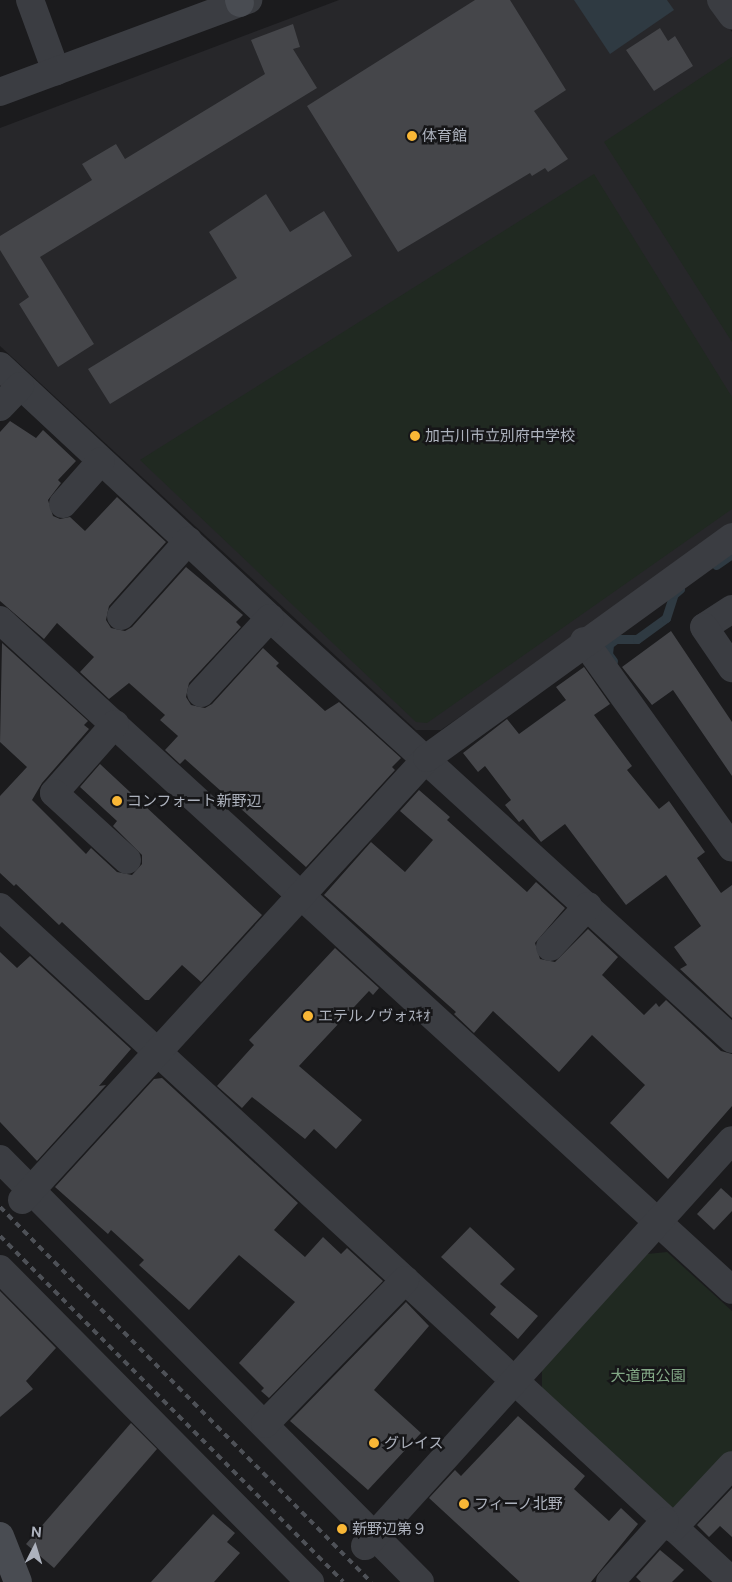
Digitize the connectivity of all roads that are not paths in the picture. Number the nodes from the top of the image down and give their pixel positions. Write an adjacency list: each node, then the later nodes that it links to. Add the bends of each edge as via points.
1 (30, 0): 5 (street)
2 (721, 0): 4 (street)
3 (242, 1): 5 (street)
4 (732, 15)
5 (56, 71): 6 (street)
6 (0, 92)
7 (0, 366): 8 (street)
8 (20, 386): 9 (street); 10 (street)
9 (0, 408)
10 (101, 461): 11 (street); 13 (street)
11 (63, 504)
12 (732, 537): 18 (street)
13 (188, 541): 15 (street); 16 (street)
14 (732, 608): 19 (street, via 704,627)
15 (121, 616)
16 (270, 618): 20 (street); 22 (street)
17 (0, 620): 21 (street)
18 (584, 641): 22 (street); 23 (street)
19 (732, 668)
20 (201, 693)
21 (115, 724): 24 (street, via 54,793); 25 (street)
22 (427, 758): 25 (street); 26 (street)
23 (732, 848)
24 (128, 860)
25 (300, 895): 30 (street); 34 (street)
26 (588, 906): 28 (street); 29 (street)
27 (0, 907): 30 (street)
28 (550, 947)
29 (732, 1039)
30 (157, 1051): 33 (street); 36 (street)
31 (732, 1140): 34 (street)
32 (0, 1158): 33 (street)
33 (27, 1195): 39 (street)
34 (658, 1221): 37 (street); 38 (street)
35 (0, 1269): 46 (street)
36 (405, 1280): 38 (street); 39 (street)
37 (732, 1290)
38 (514, 1379): 41 (street); 43 (street)
39 (264, 1424): 43 (street)
40 (732, 1465): 41 (street)
41 (669, 1524): 44 (street); 48 (street)
42 (0, 1536): 45 (main road)
43 (370, 1541): 47 (street)
44 (732, 1580)
45 (18, 1582)
46 (310, 1582)
47 (420, 1582)
48 (610, 1582)

